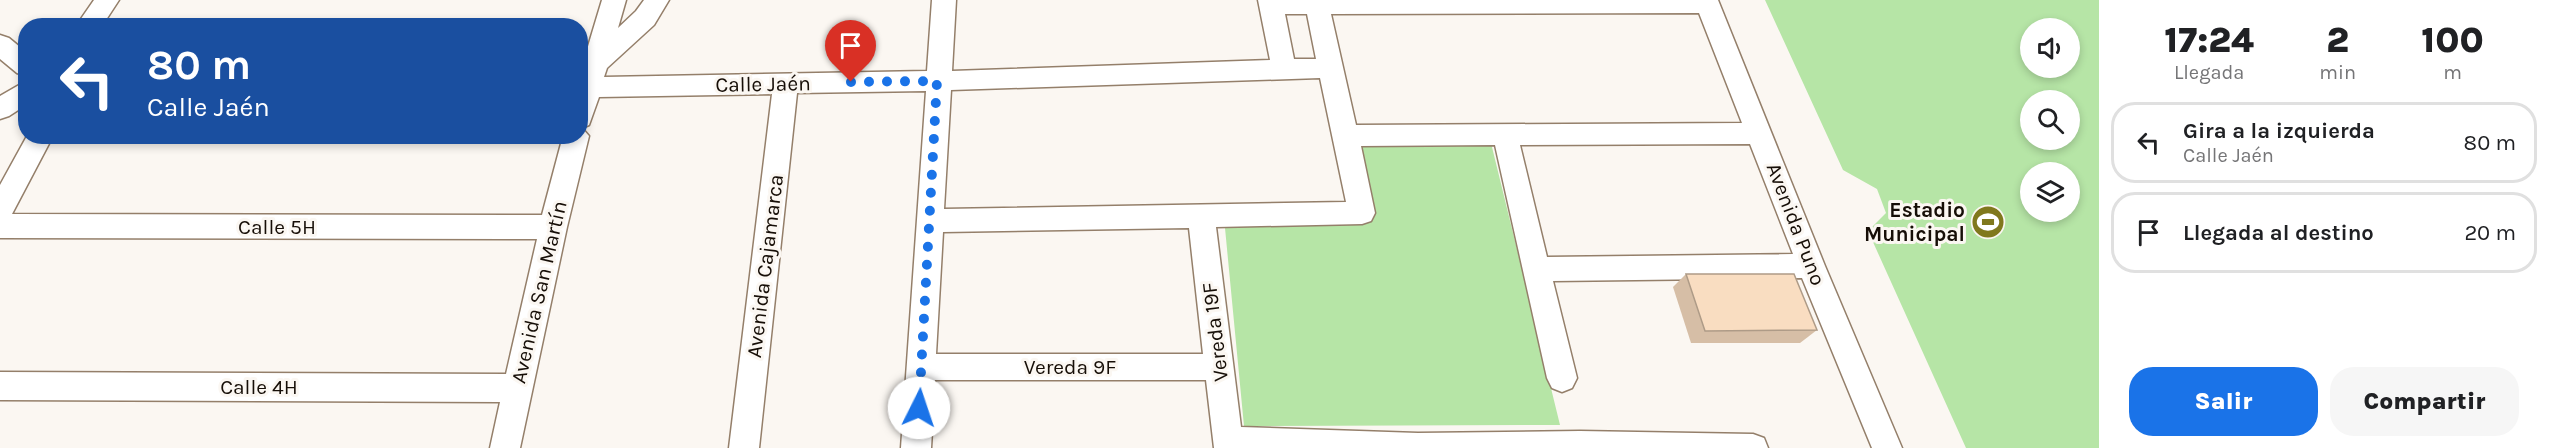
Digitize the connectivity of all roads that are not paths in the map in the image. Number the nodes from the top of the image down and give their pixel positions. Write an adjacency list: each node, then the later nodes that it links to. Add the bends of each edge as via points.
1 (107, 0): 8 (street)
2 (614, 0): 13 (street)
3 (657, 0): 14 (street)
4 (944, 0): 16 (street)
5 (1270, 2): 7 (street); 12 (street)
6 (1706, 2): 7 (street); 20 (street, Avenida Puno)
7 (1317, 5): 11 (street)
8 (94, 18)
9 (0, 45): 10 (street)
10 (18, 60)
11 (1332, 68): 12 (street, Calle Jaén); 22 (street)
12 (1284, 70): 16 (street, Calle Jaén)
13 (588, 77)
14 (588, 79)
15 (588, 80): 17 (street, Calle Jaén)
16 (937, 81): 17 (street, Calle Jaén); 27 (street)
17 (786, 83): 39 (street, Avenida Cajamarca)
18 (18, 97): 19 (street)
19 (0, 109)
20 (1760, 133): 21 (street); 30 (street, Avenida Puno)
21 (1505, 135): 22 (street); 31 (street)
22 (1347, 136): 26 (street, via 1362,213)
23 (36, 144): 25 (street)
24 (574, 144): 29 (street, Avenida San Martín)
25 (0, 211)
26 (1201, 216): 27 (street); 33 (street, Vereda 19F)
27 (931, 221): 32 (street)
28 (0, 226): 29 (street, Calle 5H)
29 (553, 227): 36 (street, Avenida San Martín)
30 (1811, 266): 31 (street); 42 (street, Avenida Puno)
31 (1538, 268): 34 (street)
32 (922, 367): 33 (street, Vereda 9F); 40 (street)
33 (1219, 367): 37 (street, Vereda 19F)
34 (1562, 378)
35 (0, 386): 36 (street, Calle 4H)
36 (517, 388): 38 (street, Avenida San Martín)
37 (1228, 445): 41 (street)
38 (505, 448)
39 (744, 448)
40 (916, 448)
41 (1753, 448)
42 (1887, 448)

